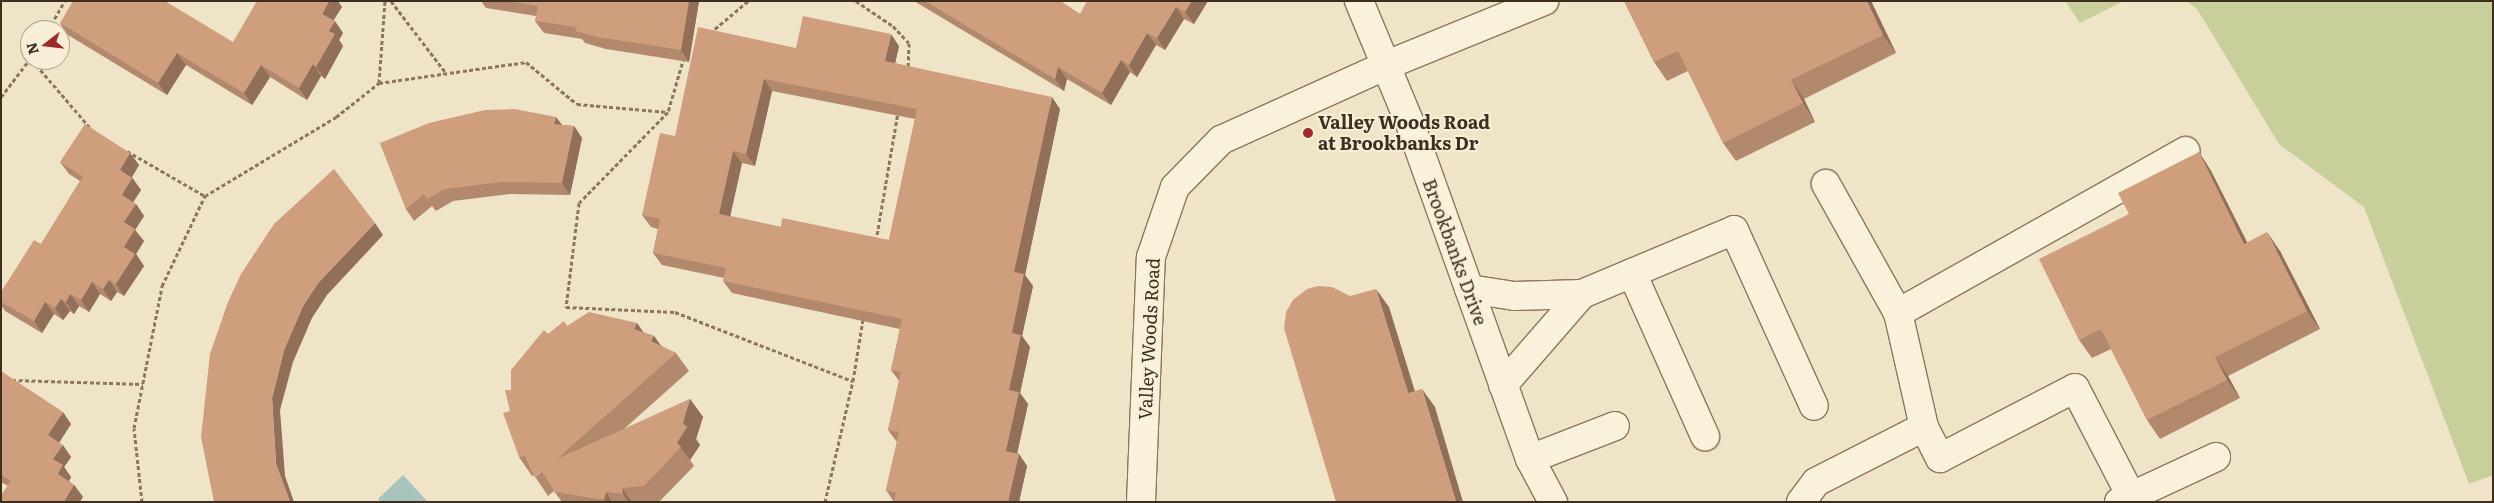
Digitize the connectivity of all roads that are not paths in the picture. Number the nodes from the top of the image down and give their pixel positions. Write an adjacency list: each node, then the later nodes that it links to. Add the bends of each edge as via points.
1 (1359, 1): 3 (street, Brookbanks Drive)
2 (1544, 1): 3 (street, Valley Woods Road)
3 (1387, 65): 7 (street, Brookbanks Drive); 18 (street, Valley Woods Road, via 1221,140 1175,187 1152,256)
4 (2185, 150): 9 (street)
5 (1826, 184): 9 (street)
6 (1632, 273): 8 (street); 11 (street, via 1734,230); 14 (street)
7 (1469, 289): 8 (street, via 1514,296); 10 (street, Brookbanks Drive)
8 (1582, 294): 10 (street)
9 (1898, 313): 13 (street)
10 (1503, 384): 16 (street, Brookbanks Drive)
11 (1814, 406)
12 (1615, 426): 16 (street)
13 (1924, 427): 17 (street, via 1940,458 2076,388); 20 (street, via 1816,482)
14 (1705, 436)
15 (2216, 457): 17 (street)
16 (1530, 459): 19 (street, Brookbanks Drive)
17 (2125, 499)
18 (1141, 502)
19 (1553, 502)
20 (1801, 502)

